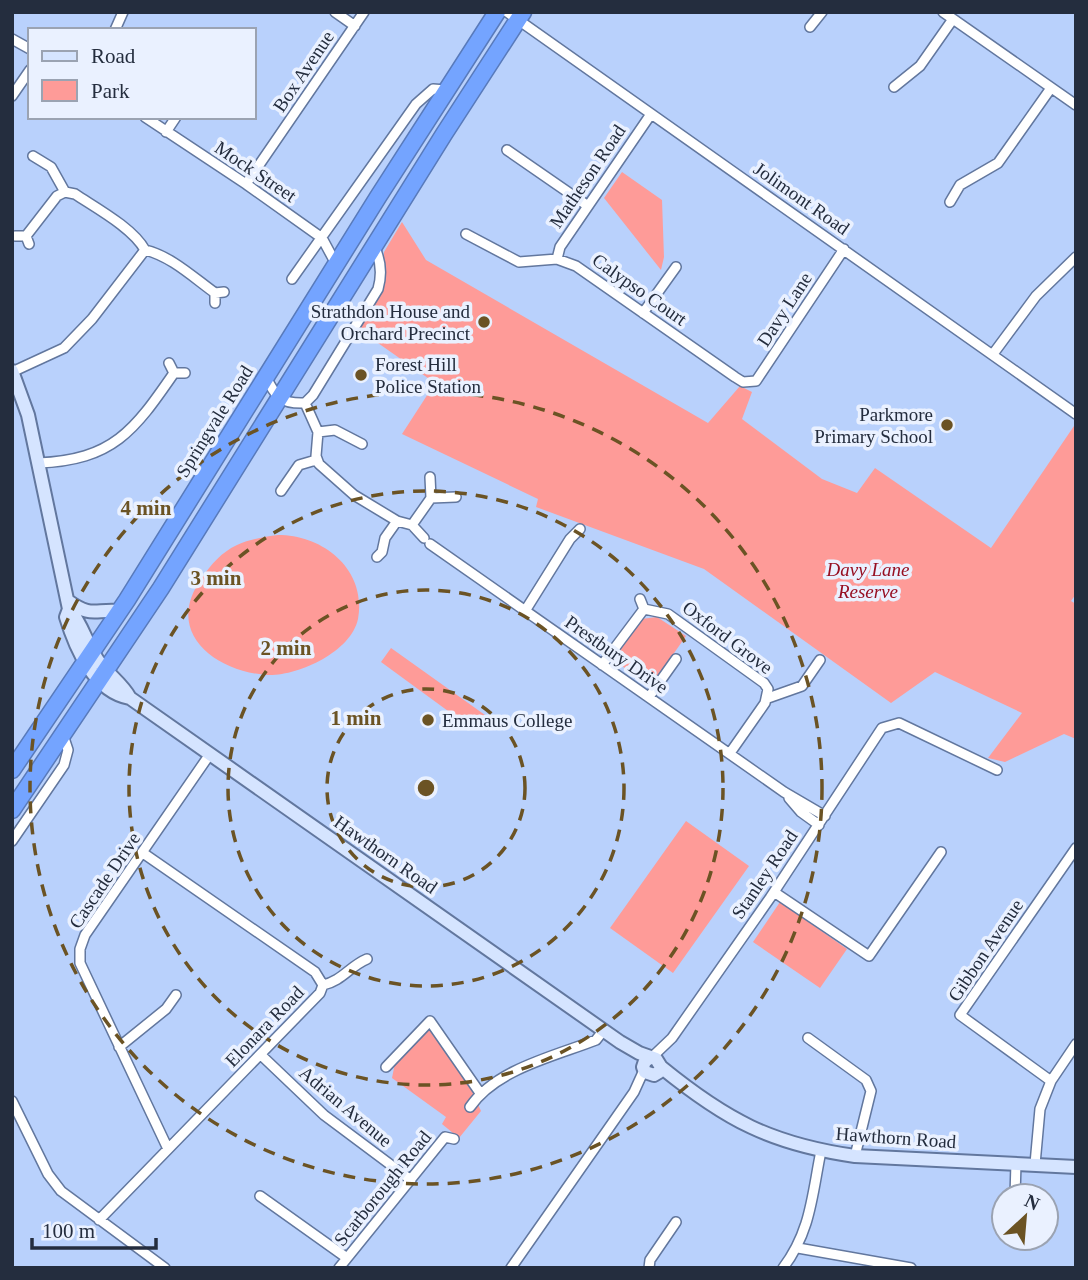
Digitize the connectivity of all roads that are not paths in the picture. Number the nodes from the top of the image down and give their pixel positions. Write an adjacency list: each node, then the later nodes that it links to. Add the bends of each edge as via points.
1 (123, 12): 11 (street)
2 (335, 12): 9 (street)
3 (364, 12): 9 (street, Box Avenue)
4 (497, 12): 17 (highway, Springvale Road)
5 (822, 12): 10 (street)
6 (943, 12): 8 (street)
7 (516, 15): 20 (street, Jolimont Road); 33 (highway)
8 (953, 19): 15 (street, via 920,66); 16 (street)
9 (355, 26): 26 (street, Box Avenue)
10 (810, 27)
11 (116, 28)
12 (12, 39): 13 (street)
13 (28, 48)
14 (28, 73): 18 (street)
15 (894, 87)
16 (1051, 88): 19 (street); 28 (street, via 998,163 960,185)
17 (446, 90): 31 (street, via 433,89 418,102); 38 (highway, Springvale Road)
18 (12, 96)
19 (1076, 105)
20 (651, 114): 29 (street, Matheson Road); 34 (street, Jolimont Road)
21 (148, 119): 23 (street, Mock Street)
22 (175, 119): 23 (street)
23 (166, 132): 26 (street, Mock Street)
24 (508, 150): 29 (street)
25 (33, 156): 27 (street, via 51,167)
26 (247, 184): 31 (street, Mock Street)
27 (65, 192): 32 (street); 35 (street, via 126,229)
28 (950, 202)
29 (588, 206): 37 (street, Matheson Road)
30 (466, 234): 37 (street, via 519,262)
31 (322, 238): 38 (street, Mock Street); 40 (street)
32 (24, 239)
33 (374, 246): 50 (highway); 51 (street, via 381,274 377,289)
34 (844, 249): 43 (street, Jolimont Road); 49 (street, Davy Lane, via 756,381)
35 (145, 250): 41 (street, via 167,258); 45 (street, via 64,348)
36 (1076, 257): 43 (street, via 1036,296)
37 (557, 259): 42 (street, Calypso Court, via 576,266)
38 (336, 264): 48 (highway, Springvale Road)
39 (676, 267): 42 (street)
40 (292, 279)
41 (218, 296)
42 (643, 313): 49 (street, Calypso Court)
43 (993, 354): 52 (street, Jolimont Road)
44 (169, 363): 46 (street)
45 (12, 372): 56 (main road, Hawthorn Road, via 26,406)
46 (174, 373): 47 (street); 56 (street, via 138,424 116,442 89,457)
47 (184, 373)
48 (266, 377): 50 (street); 66 (highway, Springvale Road)
49 (749, 382)
50 (279, 398): 51 (street); 72 (highway)
51 (305, 403): 53 (street)
52 (1076, 414)
53 (318, 432): 54 (street, via 335,430); 55 (street)
54 (362, 444)
55 (316, 460): 58 (street, via 299,466); 61 (street, via 346,489)
56 (38, 464): 65 (main road, Hawthorn Road)
57 (430, 477): 60 (street)
58 (281, 491)
59 (456, 497): 60 (street)
60 (431, 498): 62 (street)
61 (397, 521): 62 (street); 64 (street)
62 (412, 525): 67 (street, Prestbury Drive, via 427,541)
63 (580, 529): 67 (street)
64 (377, 557)
65 (68, 605): 66 (main road, via 89,613); 68 (main road, Hawthorn Road, via 66,617 77,648)
66 (119, 611): 68 (highway, Springvale Road)
67 (525, 611): 71 (street, Prestbury Drive)
68 (89, 657): 72 (main road, Hawthorn Road); 78 (highway, Springvale Road)
69 (676, 659): 73 (street)
70 (820, 660): 74 (street, via 802,686)
71 (602, 665): 73 (street, Prestbury Drive); 74 (street, Oxford Grove, via 642,604 668,614 764,682)
72 (103, 676): 75 (highway); 77 (main road, Hawthorn Road)
73 (649, 697): 76 (street, Prestbury Drive)
74 (768, 698): 76 (street, Oxford Grove)
75 (63, 735): 81 (highway); 84 (street, via 68,750 64,765)
76 (730, 753): 80 (street, Prestbury Drive)
77 (210, 754): 87 (street, Cascade Drive); 92 (main road, Hawthorn Road)
78 (12, 770)
79 (997, 770): 82 (street, Stanley Road, via 899,723 882,728)
80 (784, 792): 82 (street, Prestbury Drive); 83 (street, Prestbury Drive)
81 (12, 810)
82 (825, 816): 83 (street, Stanley Road)
83 (819, 825): 88 (street, Stanley Road)
84 (12, 841)
85 (1076, 848): 99 (street, Gibbon Avenue, via 960,1015)
86 (941, 852): 88 (street, via 869,956)
87 (143, 853): 90 (street, Elonara Road, via 315,972); 95 (street, Cascade Drive, via 80,948 80,963)
88 (774, 892): 98 (street, Stanley Road)
89 (366, 959): 90 (street, via 336,982)
90 (323, 985): 96 (street, Elonara Road)
91 (176, 995): 95 (street, via 166,1009)
92 (603, 1031): 98 (main road, Hawthorn Road); 100 (street, via 596,1040 502,1077)
93 (808, 1038): 106 (street, via 866,1080 871,1091)
94 (1076, 1044): 99 (street)
95 (119, 1047): 104 (street, Cascade Drive)
96 (261, 1055): 104 (street, Elonara Road); 110 (street, Adrian Avenue, via 324,1115)
97 (386, 1067): 100 (street, via 433,1017)
98 (652, 1067): 105 (main road, Hawthorn Road, via 759,1132); 119 (street, Stanley Road)
99 (1051, 1081): 108 (street, via 1040,1109)
100 (480, 1093): 102 (street)
101 (12, 1101): 113 (street, via 51,1180)
102 (470, 1107)
103 (454, 1139): 110 (street, Scarborough Road, via 445,1137)
104 (168, 1149): 113 (street, Elonara Road)
105 (821, 1151): 106 (main road, Hawthorn Road); 115 (street, via 807,1223)
106 (855, 1156): 107 (main road, Hawthorn Road)
107 (1016, 1163): 108 (main road, Hawthorn Road); 111 (street)
108 (1035, 1164): 109 (main road, Hawthorn Road)
109 (1076, 1167)
110 (411, 1180): 116 (street, Scarborough Road)
111 (1016, 1182)
112 (260, 1196): 116 (street)
113 (99, 1220): 117 (street)
114 (676, 1223): 120 (street)
115 (797, 1248): 121 (street); 122 (street)
116 (347, 1258): 118 (street, Scarborough Road)
117 (165, 1268)
118 (339, 1268)
119 (511, 1268)
120 (649, 1268)
121 (783, 1268)
122 (911, 1268)

